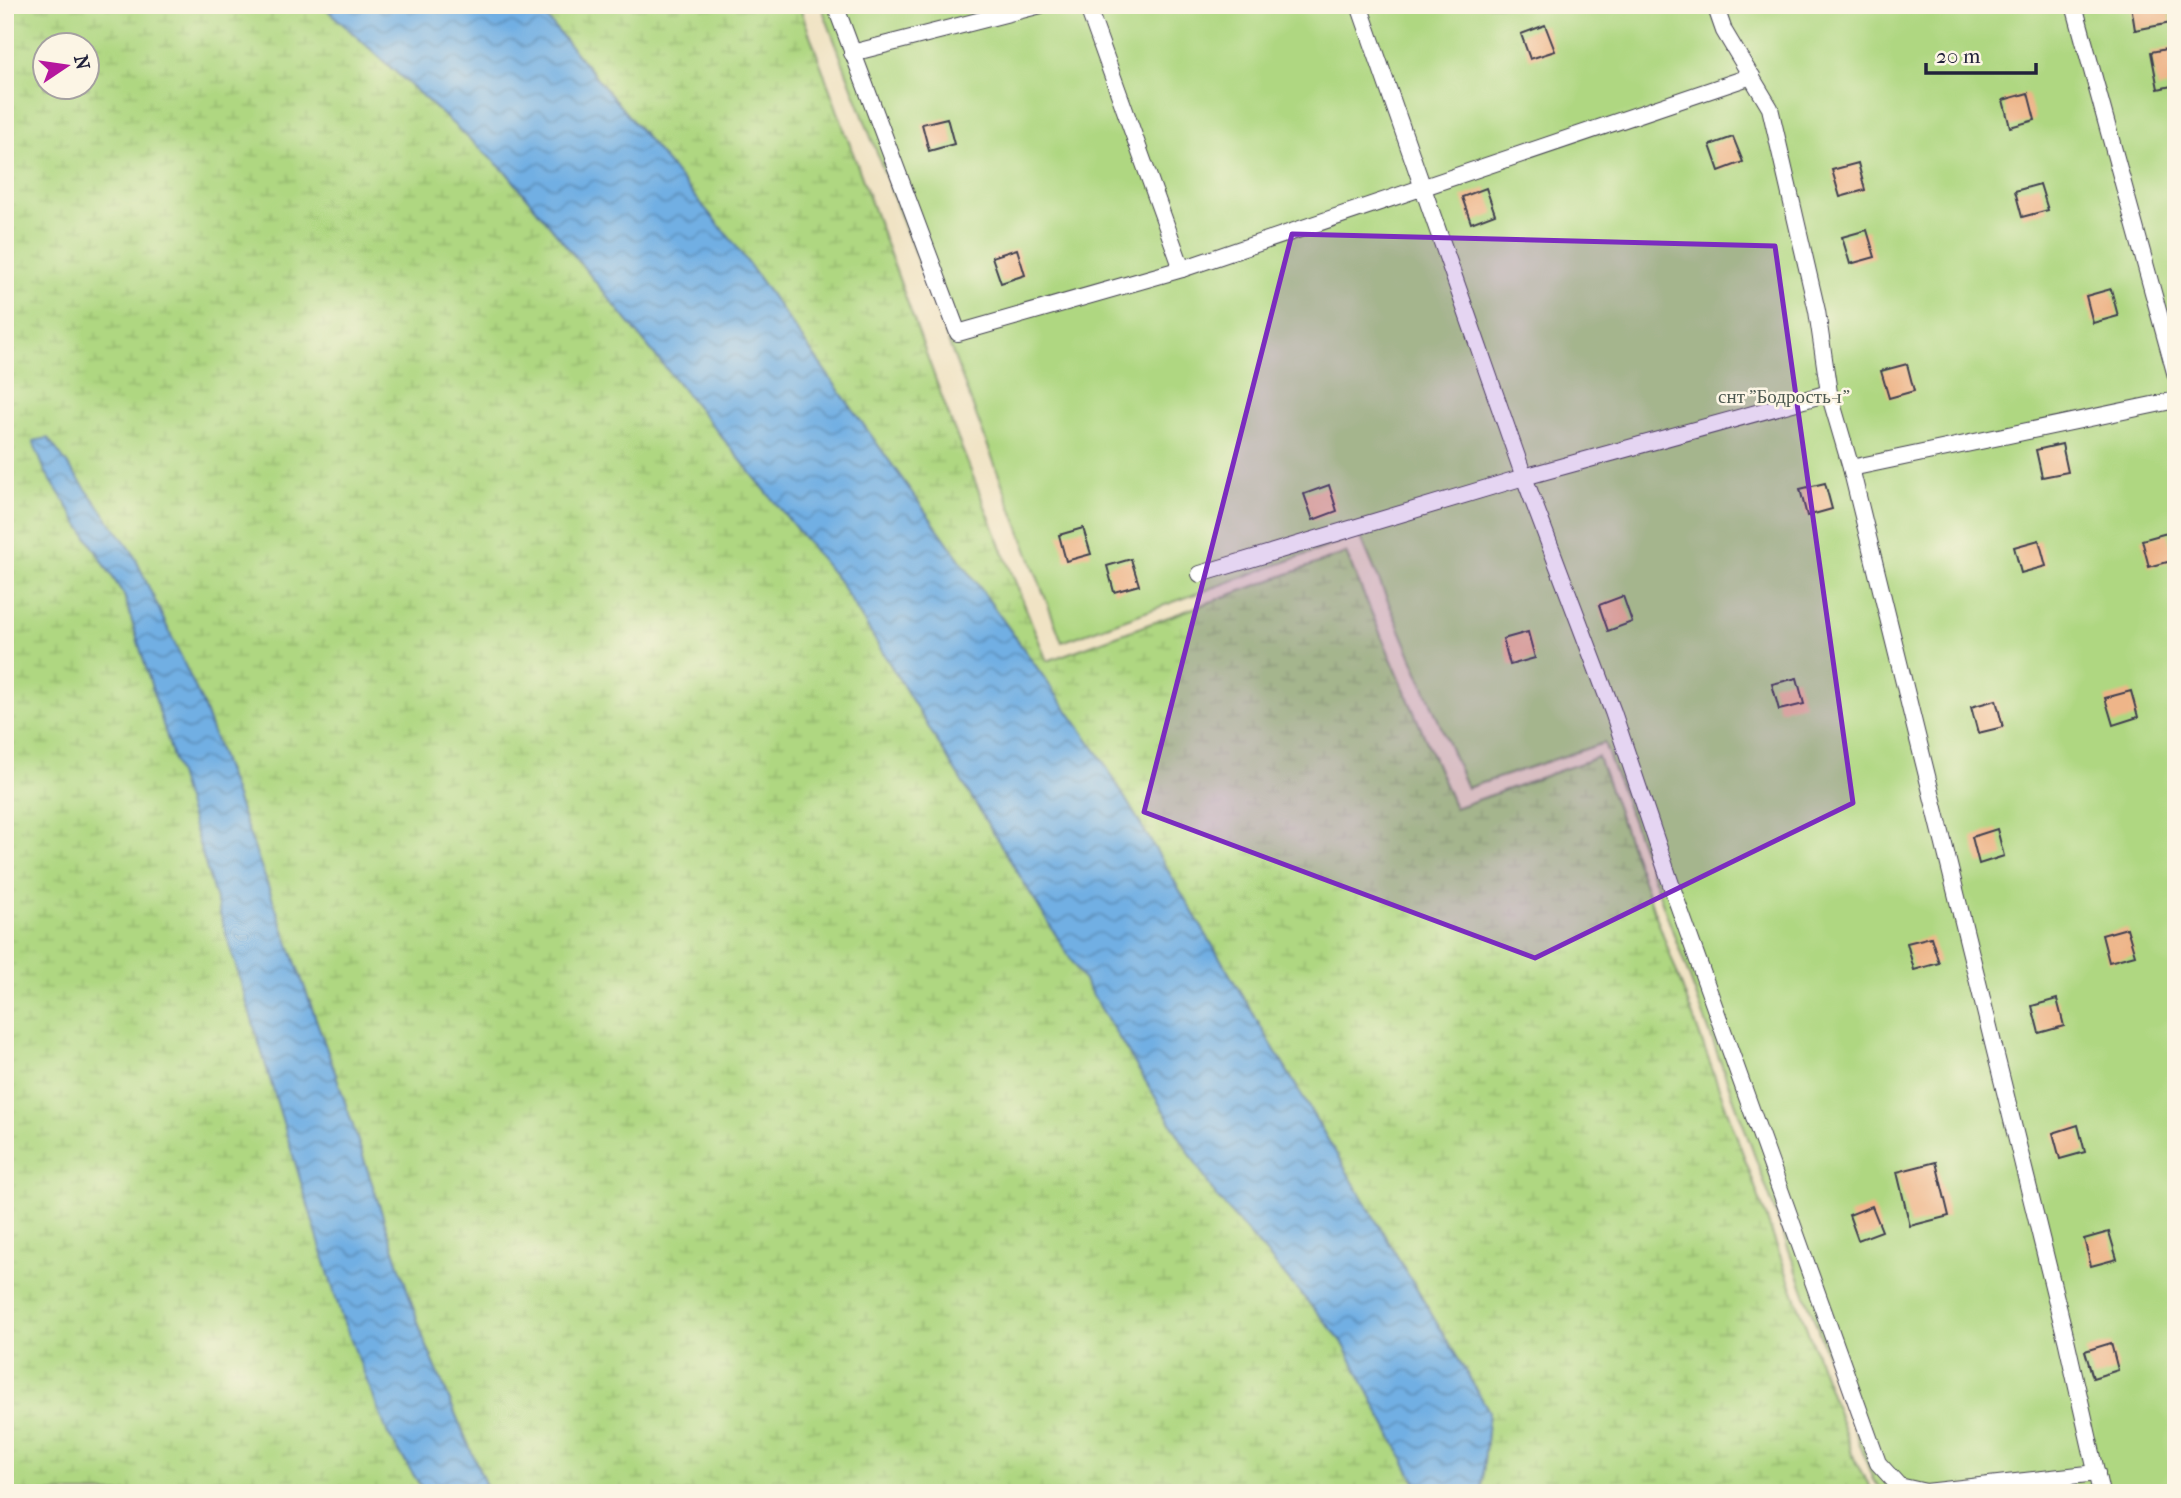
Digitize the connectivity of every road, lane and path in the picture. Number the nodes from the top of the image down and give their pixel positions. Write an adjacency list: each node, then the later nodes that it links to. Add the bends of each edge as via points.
1 (835, 5): 7 (lane)
2 (1041, 5): 7 (lane)
3 (1087, 5): 10 (lane)
4 (1359, 5): 9 (lane)
5 (1715, 5): 8 (lane, via 1724,31)
6 (2074, 5): 11 (lane)
7 (852, 53): 10 (lane, via 958,333)
8 (1752, 76): 9 (lane); 12 (lane, via 1770,108 1817,311)
9 (1422, 188): 10 (lane); 15 (lane)
10 (1182, 269)
11 (2176, 376)
12 (1829, 393): 14 (lane); 15 (lane)
13 (2176, 400): 14 (lane)
14 (1851, 468): 17 (lane)
15 (1524, 477): 16 (lane); 17 (lane, via 1613,712 1878,1462 1899,1486 1926,1492)
16 (1199, 574)
17 (2096, 1473): 18 (lane)
18 (2101, 1493)

